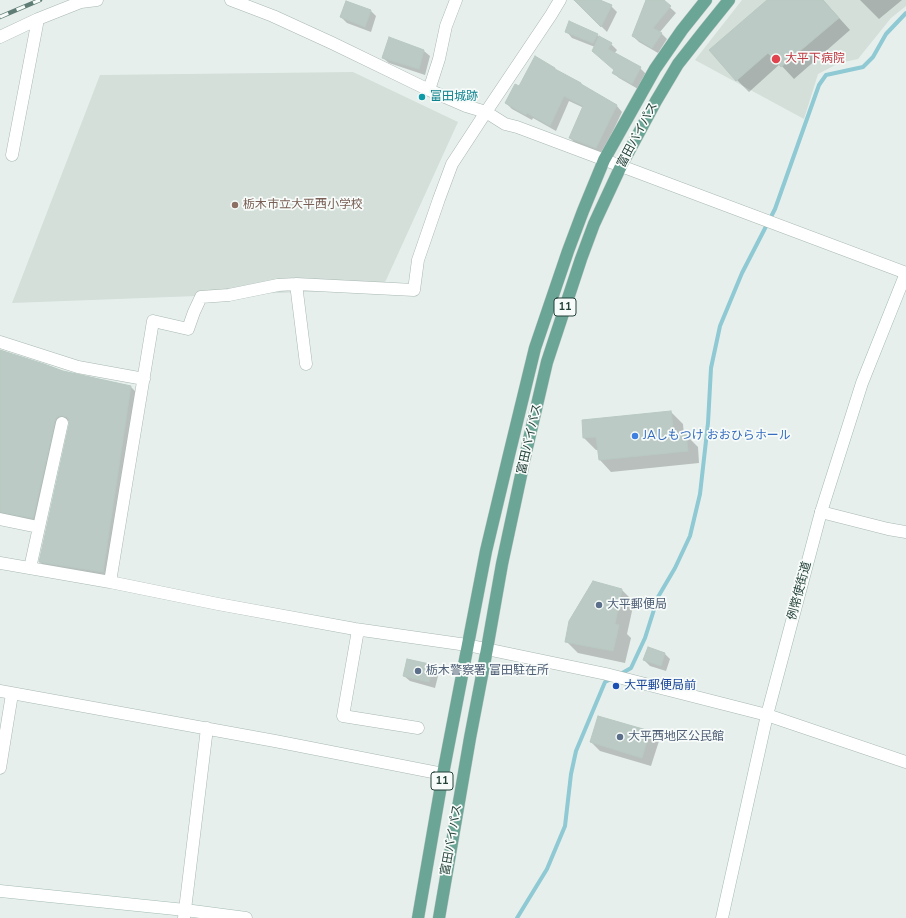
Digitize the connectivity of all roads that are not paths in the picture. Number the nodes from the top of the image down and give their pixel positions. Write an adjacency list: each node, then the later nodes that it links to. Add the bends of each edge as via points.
1 (96, 0): 7 (street, via 81,2)
2 (231, 0): 9 (street, via 273,16)
3 (456, 0): 9 (street, via 446,26)
4 (560, 0): 10 (street)
5 (706, 0): 12 (main road, 富田バイパス / 11, via 655,69)
6 (729, 0): 13 (main road, 富田バイパス / 11, via 678,64)
7 (38, 19): 8 (street); 11 (street)
8 (0, 37)
9 (429, 90): 10 (street)
10 (486, 112): 12 (street, via 504,124); 15 (street, via 452,164 418,260 414,290)
11 (12, 155)
12 (604, 160): 13 (street); 28 (main road, 富田バイパス / 11, via 568,251 535,348 486,551)
13 (622, 166): 14 (street); 29 (main road, 富田バイパス / 11, via 594,224 548,362 524,460)
14 (906, 273): 20 (street, 例幣使街道, via 862,383)
15 (296, 284): 17 (street); 18 (street, via 201,297 188,329 153,321)
16 (0, 342): 18 (street, via 78,367)
17 (306, 364)
18 (144, 379): 26 (street)
19 (62, 423): 22 (street)
20 (821, 512): 23 (street); 31 (street, 例幣使街道)
21 (0, 519): 22 (street)
22 (38, 527): 25 (street)
23 (906, 532)
24 (0, 563): 25 (street)
25 (30, 568): 26 (street)
26 (110, 582): 27 (street)
27 (358, 630): 28 (street); 33 (street, via 343,716)
28 (467, 645): 29 (street); 36 (main road, 富田バイパス / 11)
29 (487, 649): 31 (street, via 606,674); 41 (main road, 富田バイパス / 11)
30 (6, 692): 32 (street); 35 (street)
31 (767, 715): 34 (street); 42 (street, 例幣使街道)
32 (207, 728): 36 (street); 38 (street)
33 (418, 728)
34 (906, 762)
35 (0, 768)
36 (443, 774): 40 (main road, 富田バイパス / 11)
37 (0, 891): 38 (street)
38 (185, 914): 39 (street)
39 (246, 918)
40 (418, 918)
41 (438, 918)
42 (722, 918)

